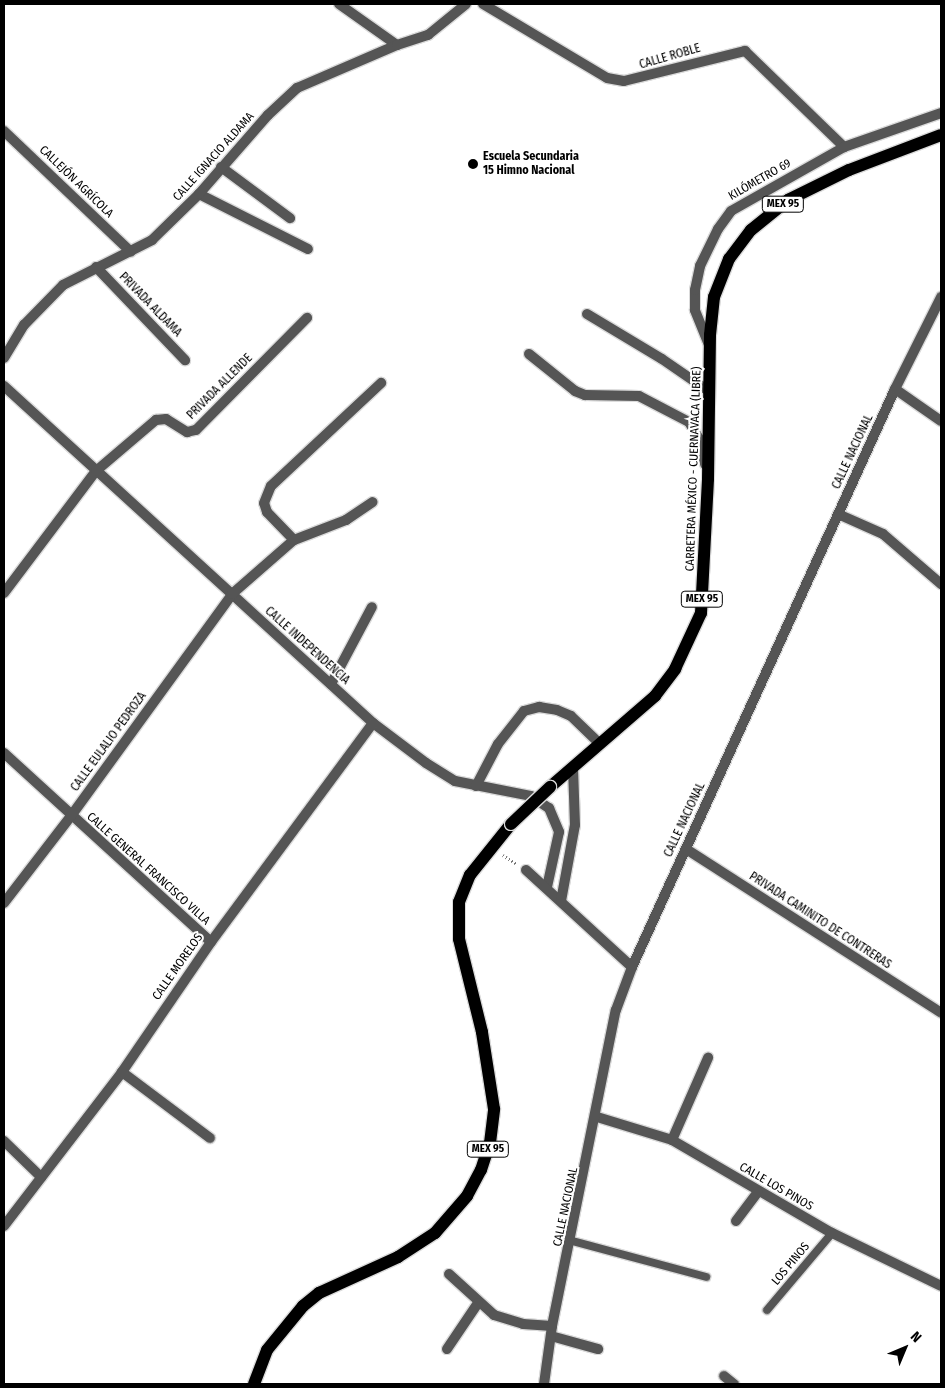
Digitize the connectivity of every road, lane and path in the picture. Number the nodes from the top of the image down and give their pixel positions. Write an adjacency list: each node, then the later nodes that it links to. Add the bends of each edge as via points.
1 (339, 4): 4 (street)
2 (466, 4): 4 (street, CALLE IGNACIO ALDAMA, via 428,35)
3 (484, 4): 8 (street, CALLE ROBLE, via 607,78 624,81 745,51)
4 (397, 45): 9 (street, CALLE IGNACIO ALDAMA, via 297,88)
5 (941, 113): 8 (street, KILÓMETRO 69)
6 (4, 131): 13 (street, CALLEJÓN AGRÍCOLA)
7 (941, 135): 18 (main road, CARRETERA MÉXICO - CUERNAVACA (LIBRE) / MEX 95, via 814,186 788,200 751,230 732,254 718,281)
8 (844, 147): 18 (street, KILÓMETRO 69, via 731,211 718,229 700,266 695,290 695,310)
9 (221, 167): 10 (street, CALLE IGNACIO ALDAMA); 11 (street)
10 (199, 194): 12 (street); 13 (street, CALLE IGNACIO ALDAMA, via 152,240)
11 (290, 218)
12 (308, 249)
13 (131, 252): 14 (street, CALLE IGNACIO ALDAMA)
14 (96, 267): 20 (street, CALLE IGNACIO ALDAMA, via 63,285 46,300 24,325); 21 (street, PRIVADA ALDAMA)
15 (941, 297): 24 (street, CALLE NACIONAL)
16 (587, 314): 25 (street)
17 (307, 318): 27 (street, PRIVADA ALLENDE, via 196,430 187,432 166,419 156,420)
18 (711, 351): 25 (main road, CARRETERA MÉXICO - CUERNAVACA (LIBRE) / MEX 95)
19 (529, 354): 28 (street, via 580,393 639,396 689,422 700,440)
20 (4, 358)
21 (186, 360)
22 (381, 383): 31 (street, via 271,486 264,503 267,512)
23 (4, 386): 27 (street, CALLE INDEPENDENCIA)
24 (896, 389): 26 (street); 30 (street, CALLE NACIONAL)
25 (710, 392): 28 (main road, CARRETERA MÉXICO - CUERNAVACA (LIBRE) / MEX 95)
26 (941, 421)
27 (96, 471): 33 (street, PRIVADA ALLENDE); 34 (street, CALLE INDEPENDENCIA)
28 (708, 479): 38 (main road, CARRETERA MÉXICO - CUERNAVACA (LIBRE) / MEX 95, via 701,613 690,641 655,696)
29 (373, 502): 31 (street, via 346,520)
30 (838, 514): 32 (street, via 883,534); 43 (street, CALLE NACIONAL)
31 (294, 540): 34 (street, CALLE EULALIO PEDROZA)
32 (941, 584)
33 (4, 593)
34 (232, 594): 36 (street, CALLE INDEPENDENCIA); 42 (street, CALLE EULALIO PEDROZA)
35 (372, 607): 36 (street)
36 (330, 684): 37 (street, CALLE INDEPENDENCIA)
37 (373, 723): 41 (street, CALLE INDEPENDENCIA, via 426,764 456,781); 48 (street, CALLE MORELOS)
38 (598, 742): 40 (main road, CARRETERA MÉXICO - CUERNAVACA (LIBRE) / MEX 95); 41 (street, via 571,716 557,710 539,707 524,712 498,744)
39 (4, 753): 42 (street, CALLE GENERAL FRANCISCO VILLA)
40 (573, 767): 46 (street, via 575,825); 72 (main road, CARRETERA MÉXICO - CUERNAVACA (LIBRE) / MEX 95, bridge, via 511,824 470,875 459,902 460,939 482,1032 494,1109 490,1142 481,1170 467,1196 435,1233 398,1257 319,1293 303,1306 267,1350)
41 (476, 786): 45 (street, CALLE INDEPENDENCIA, via 531,796 555,817 559,832)
42 (71, 816): 47 (street, CALLE EULALIO PEDROZA); 48 (street, CALLE GENERAL FRANCISCO VILLA)
43 (686, 849): 49 (street, CALLE NACIONAL); 50 (street, PRIVADA CAMINITO DE CONTRERAS)
44 (526, 870): 45 (street)
45 (547, 887): 46 (street)
46 (561, 901): 49 (street)
47 (4, 902)
48 (211, 942): 52 (street, CALLE MORELOS)
49 (632, 967): 53 (street, CALLE NACIONAL, via 616,1010)
50 (941, 1014)
51 (708, 1058): 55 (street)
52 (122, 1072): 54 (street); 57 (street, CALLE MORELOS)
53 (597, 1117): 55 (street, CALLE LOS PINOS); 62 (street, CALLE NACIONAL)
54 (210, 1138)
55 (672, 1140): 58 (street, CALLE LOS PINOS)
56 (4, 1141): 57 (street)
57 (41, 1177): 60 (street, CALLE MORELOS)
58 (758, 1192): 59 (street); 61 (street, CALLE LOS PINOS)
59 (736, 1221)
60 (4, 1226)
61 (832, 1233): 65 (street, CALLE LOS PINOS); 67 (lane, LOS PINOS)
62 (572, 1241): 64 (lane); 68 (street, CALLE NACIONAL)
63 (450, 1274): 66 (street)
64 (706, 1277)
65 (941, 1286)
66 (478, 1303): 68 (street, via 506,1320); 69 (street)
67 (767, 1310)
68 (552, 1332): 70 (street); 73 (street, CALLE NACIONAL)
69 (447, 1349)
70 (598, 1349)
71 (724, 1376): 74 (street)
72 (254, 1384)
73 (544, 1384)
74 (734, 1384)

